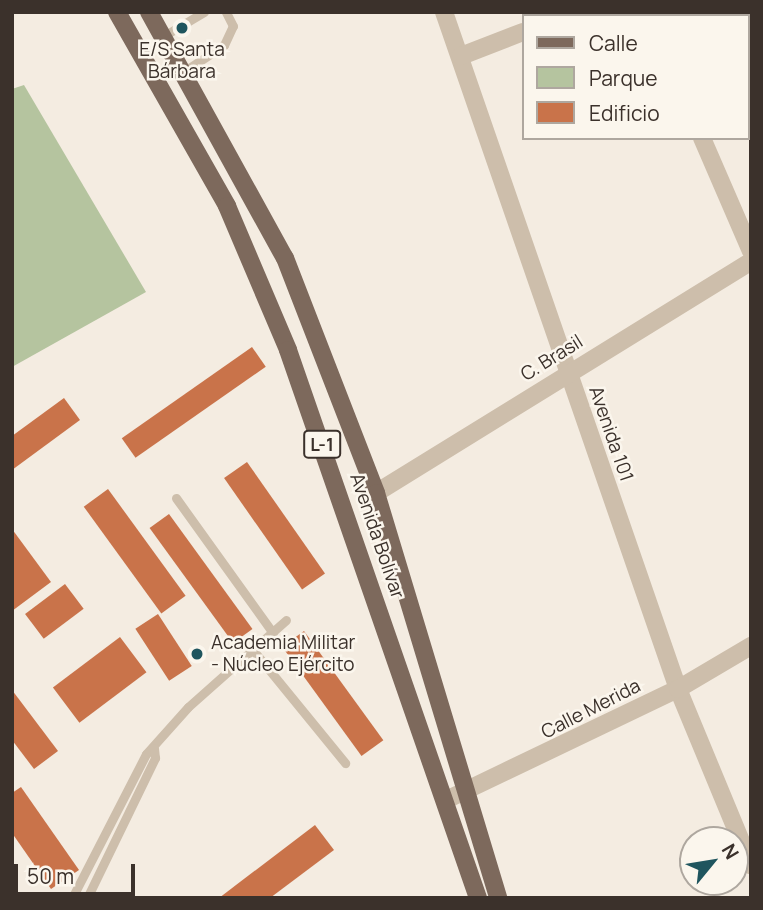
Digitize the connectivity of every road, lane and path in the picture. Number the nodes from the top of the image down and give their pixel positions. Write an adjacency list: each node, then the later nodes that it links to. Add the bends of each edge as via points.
1 (117, 12): 24 (main road, Avenida Bolívar / L-1, via 227,206 288,350)
2 (149, 12): 7 (main road, Avenida Bolívar / L-1)
3 (204, 12): 7 (lane)
4 (444, 12): 8 (street, Avenida 101)
5 (229, 13): 9 (lane, via 233,26 224,45)
6 (522, 32): 8 (street)
7 (162, 37): 9 (main road, Avenida Bolívar / L-1)
8 (461, 56): 13 (street, Avenida 101)
9 (183, 72): 14 (main road, Avenida Bolívar / L-1, via 285,258)
10 (703, 140): 11 (street)
11 (751, 251)
12 (751, 261): 13 (street, C. Brasil)
13 (568, 373): 14 (street, C. Brasil); 20 (street, Avenida 101)
14 (376, 493): 23 (main road, Avenida Bolívar / L-1)
15 (176, 498): 17 (lane)
16 (286, 620): 17 (lane)
17 (273, 633): 19 (lane)
18 (751, 646): 20 (street, Calle Merida)
19 (253, 650): 21 (lane, via 188,707); 22 (lane)
20 (678, 689): 23 (street, Calle Merida); 27 (street, Avenida 101)
21 (154, 748): 25 (lane); 26 (lane, via 155,758)
22 (345, 763)
23 (468, 793): 24 (street, Calle Merida); 31 (main road, Avenida Bolívar / L-1)
24 (446, 800): 30 (main road, Avenida Bolívar / L-1)
25 (103, 834): 26 (lane); 28 (lane)
26 (115, 841): 29 (lane)
27 (751, 865)
28 (72, 898)
29 (87, 898)
30 (478, 898)
31 (498, 898)

